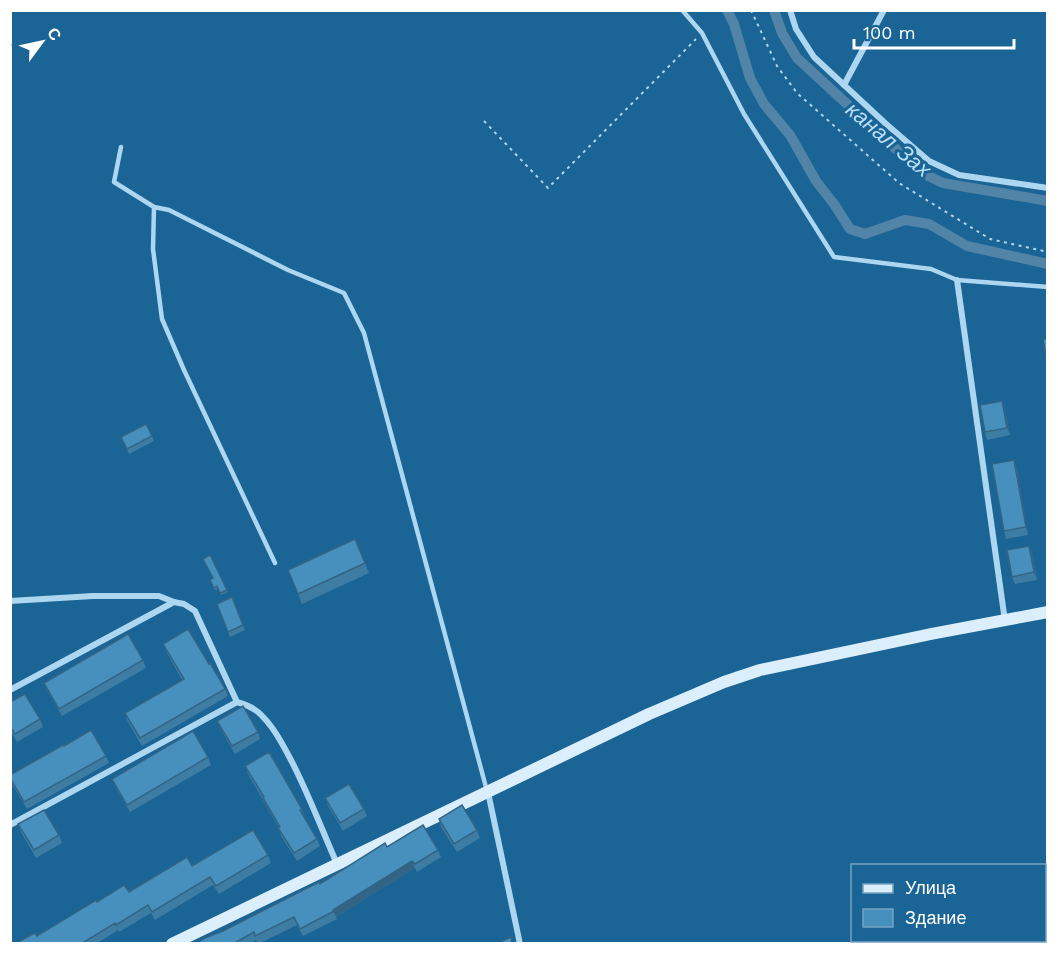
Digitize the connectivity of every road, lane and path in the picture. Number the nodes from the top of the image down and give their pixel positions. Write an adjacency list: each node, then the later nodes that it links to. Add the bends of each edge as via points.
1 (682, 10): 5 (lane)
2 (752, 10): 11 (path, via 777,66 797,93 899,183 990,239)
3 (790, 10): 6 (street, via 796,29 814,57)
4 (884, 10): 6 (street)
5 (702, 33): 7 (path, via 548,188); 12 (lane, via 744,114 834,256 931,269)
6 (844, 85): 9 (street, via 929,161 959,175)
7 (484, 121)
8 (121, 147): 10 (lane, via 114,182)
9 (1047, 188)
10 (154, 207): 14 (lane, via 153,249 162,319); 21 (lane, via 169,210 288,270 344,293 364,333)
11 (1047, 252)
12 (957, 280): 13 (lane); 18 (street)
13 (1047, 286)
14 (275, 563)
15 (10, 601): 16 (street, via 159,596)
16 (174, 602): 19 (street); 20 (street, via 195,611)
17 (1047, 612): 18 (main road)
18 (1005, 621): 21 (main road, via 742,675 678,700)
19 (10, 690)
20 (237, 702): 22 (street); 23 (street, via 257,712 282,744)
21 (487, 791): 23 (main road); 25 (street)
22 (10, 825)
23 (337, 864): 24 (main road)
24 (172, 944)
25 (520, 944)

